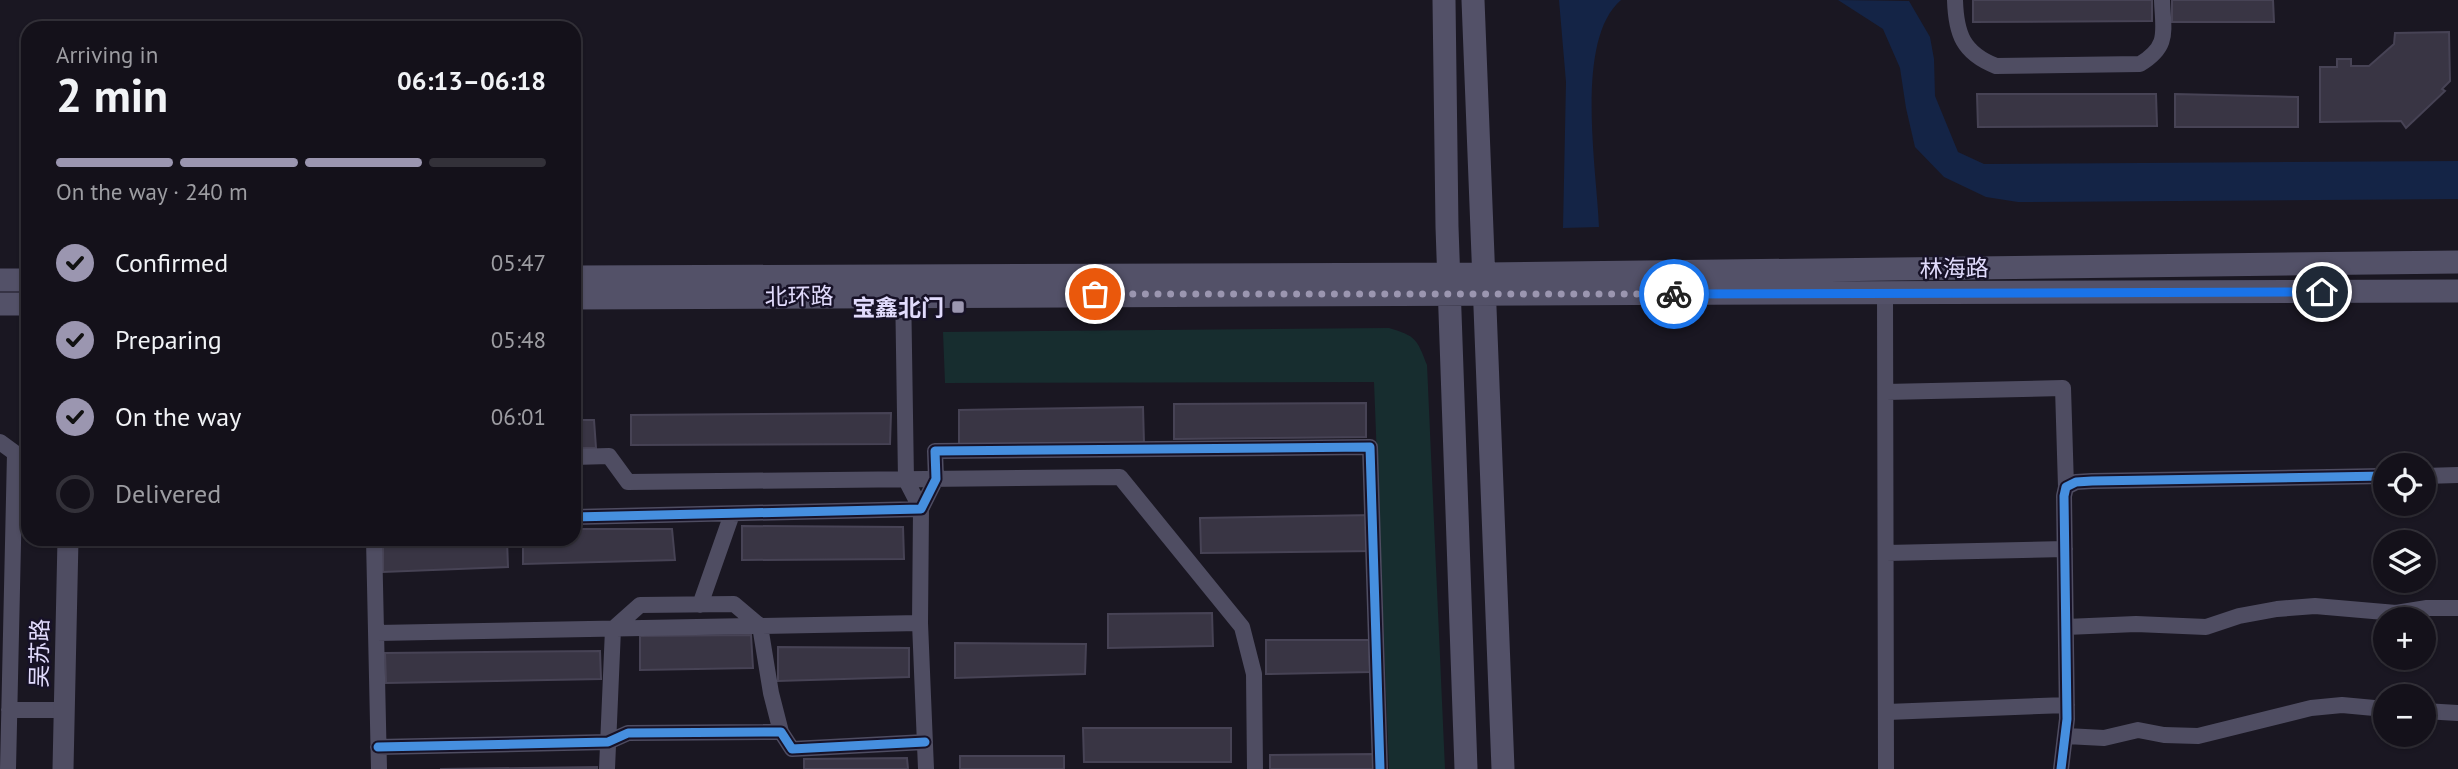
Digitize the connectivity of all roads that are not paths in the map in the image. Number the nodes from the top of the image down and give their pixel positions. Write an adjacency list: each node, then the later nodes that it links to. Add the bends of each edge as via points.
1 (1444, 0): 9 (main road)
2 (1473, 0): 10 (main road)
3 (1955, 0): 4 (street, via 1959,32 1968,48 1996,66 2140,64 2155,55 2164,39)
4 (2162, 0)
5 (2458, 262): 10 (main road, 林海路)
6 (581, 277): 11 (main road, 北环路)
7 (0, 280): 8 (main road)
8 (21, 280)
9 (1451, 283): 10 (main road, 林海路); 11 (main road, 北环路); 60 (main road)
10 (1485, 283): 13 (main road, 林海路); 61 (main road)
11 (903, 285): 14 (main road, 北环路); 24 (street)
12 (2458, 291): 13 (main road, 林海路)
13 (1885, 295): 17 (street)
14 (581, 298)
15 (0, 304): 16 (main road)
16 (21, 304)
17 (1886, 391): 25 (street, via 2063,388); 32 (street)
18 (0, 442): 35 (street, via 15,453)
19 (581, 457): 24 (street, via 609,456 628,482)
20 (2436, 475): 21 (street)
21 (2458, 475)
22 (2373, 476): 25 (street, via 2092,481)
23 (936, 479): 24 (street); 26 (street); 58 (street, via 1120,477 1242,627 1254,674); 59 (street, via 935,451 1370,447)
24 (906, 480): 26 (street)
25 (2066, 487): 31 (street)
26 (921, 509): 27 (street); 36 (street)
27 (732, 514): 28 (street); 33 (street)
28 (581, 517)
29 (68, 546): 44 (street, 吴苏路)
30 (374, 546): 40 (street)
31 (2064, 549): 32 (street); 38 (street)
32 (1886, 553): 45 (street)
33 (700, 605): 37 (street, via 734,604); 39 (street, via 640,605)
34 (2458, 608): 38 (street, via 2396,612 2315,606 2239,615 2206,627)
35 (6, 616): 43 (street)
36 (920, 623): 37 (street); 51 (street)
37 (760, 626): 39 (street); 48 (street)
38 (2066, 626): 41 (street)
39 (613, 629): 40 (street); 50 (street)
40 (377, 633): 52 (street)
41 (2067, 705): 45 (street); 49 (street)
42 (2373, 708): 49 (street, via 2311,708 2198,736 2138,730 2104,738)
43 (9, 710): 44 (street); 53 (street)
44 (64, 710): 54 (street, 吴苏路)
45 (1887, 712): 62 (street)
46 (2436, 712): 47 (street)
47 (2458, 713)
48 (781, 732): 50 (street, via 628,733); 51 (street, via 792,749)
49 (2066, 736): 63 (street)
50 (608, 742): 52 (street); 56 (street)
51 (925, 742): 57 (street)
52 (378, 747): 55 (street)
53 (8, 769)
54 (63, 769)
55 (379, 769)
56 (607, 769)
57 (926, 769)
58 (1255, 769)
59 (1380, 769)
60 (1466, 769)
61 (1503, 769)
62 (1886, 769)
63 (2061, 769)

